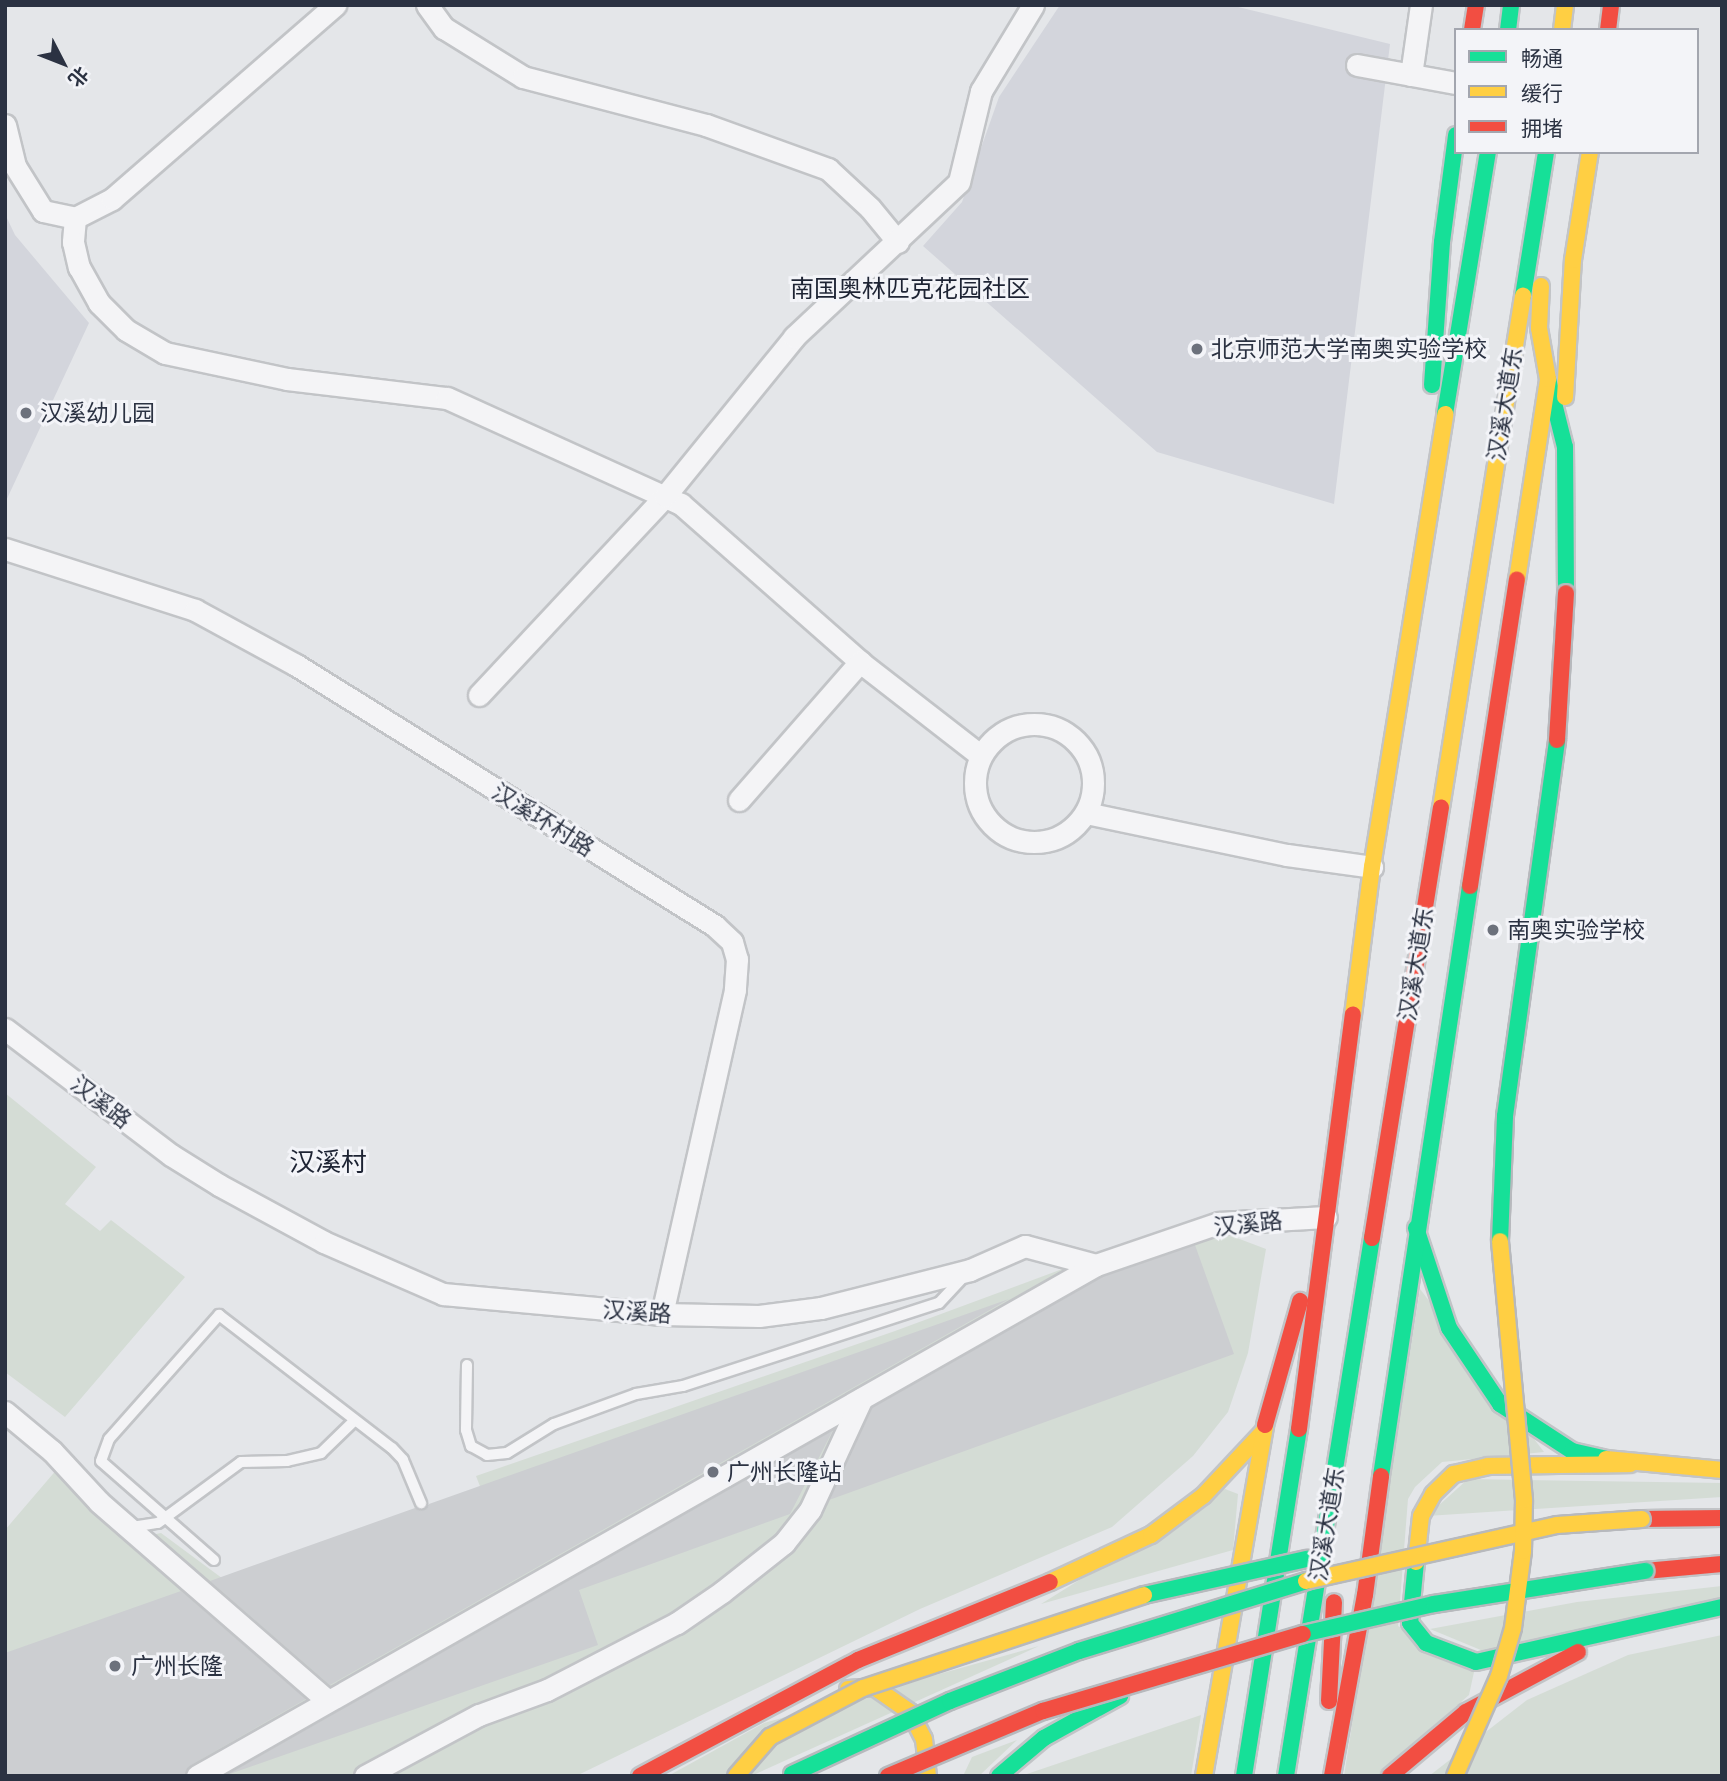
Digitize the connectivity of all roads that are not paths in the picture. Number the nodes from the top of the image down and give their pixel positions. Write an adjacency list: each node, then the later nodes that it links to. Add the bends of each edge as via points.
1 (335, 5): 22 (street, via 112,199)
2 (427, 5): 23 (street, via 444,28 523,77 706,125 828,169)
3 (1034, 5): 23 (street, via 981,91 959,182)
4 (1421, 5): 14 (street)
5 (1476, 5): 9 (main road)
6 (1511, 5): 10 (main road)
7 (1565, 5): 11 (main road)
8 (1611, 5): 12 (main road)
9 (1472, 28)
10 (1507, 28)
11 (1562, 28)
12 (1608, 28)
13 (1357, 65): 14 (street)
14 (1411, 75): 15 (street)
15 (1454, 83)
16 (5, 125): 22 (street, via 15,166 43,211)
17 (1454, 154): 27 (main road, via 1437,318)
18 (1488, 154): 27 (main road, 汉溪大道东)
19 (1548, 154): 24 (main road, via 1539,328)
20 (1548, 154): 45 (main road, 汉溪大道东)
21 (1590, 154): 25 (main road, via 1573,260)
22 (75, 218): 26 (street, via 73,242 79,267 99,303 126,330 165,353 287,379 447,398)
23 (898, 242): 26 (street, via 794,337)
24 (1548, 379): 25 (main road); 37 (main road)
25 (1565, 447): 75 (main road, bridge, via 1561,710 1505,1116 1499,1230 1524,1500 1523,1550 1513,1628 1499,1676)
26 (665, 496): 29 (street, via 681,504); 30 (street)
27 (1428, 526): 34 (main road, 汉溪大道东)
28 (5, 549): 40 (street, 汉溪环村路, via 195,610 285,659 715,926 732,942 737,959 735,990)
29 (860, 662): 31 (street); 32 (street)
30 (479, 695)
31 (980, 755): 33 (street, via 978,801 1000,832 1037,843 1056,838); 33 (street, via 1004,733 1022,726 1060,730 1087,757 1093,775)
32 (739, 800)
33 (1086, 813): 34 (street, via 1287,855)
34 (1372, 867): 36 (main road, 汉溪大道东)
35 (5, 1028): 40 (street, 汉溪路, via 171,1155 219,1185 324,1241 443,1294)
36 (1326, 1217): 38 (street, 汉溪路, via 1219,1223); 46 (main road); 70 (main road, 汉溪大道东, via 1297,1443)
37 (1416, 1228): 47 (main road, via 1449,1328 1500,1404 1572,1451); 73 (main road, via 1365,1595)
38 (1096, 1265): 39 (street, 汉溪路, via 1026,1246); 42 (street)
39 (970, 1270): 40 (street, 汉溪路, via 821,1308 731,1317); 41 (lane, via 939,1304 684,1386 636,1394 554,1424 507,1453 487,1455 471,1446 466,1430)
40 (662, 1314)
41 (467, 1365)
42 (862, 1398): 59 (street); 63 (street, via 810,1510 784,1543 722,1592 677,1623 547,1690 479,1715)
43 (5, 1412): 53 (street, via 52,1451)
44 (353, 1422): 49 (lane, via 403,1460); 50 (lane, via 321,1452 287,1461 241,1462 227,1469); 50 (lane, via 219,1315 101,1451 107,1470)
45 (1343, 1427): 71 (main road, 汉溪大道东); 72 (main road)
46 (1264, 1432): 60 (main road, via 1203,1496 1151,1535 1088,1567 858,1660); 69 (main road)
47 (1630, 1464): 48 (main road); 57 (main road, via 1488,1466 1454,1474 1433,1494 1421,1516 1410,1623 1426,1643 1476,1662)
48 (1722, 1470)
49 (421, 1503)
50 (164, 1518): 53 (lane, via 141,1528); 54 (lane)
51 (1722, 1518): 52 (main road, bridge)
52 (1557, 1525): 61 (main road, bridge, via 1300,1582 1202,1611 950,1700); 65 (main road, bridge, via 1396,1541 1139,1596 863,1688 771,1737)
53 (127, 1527): 59 (street)
54 (214, 1560)
55 (1722, 1564): 58 (main road, bridge, via 1645,1571 1434,1604 1297,1634)
56 (1722, 1607): 57 (main road)
57 (1667, 1616): 74 (main road, via 1561,1659 1466,1712)
58 (1160, 1675): 66 (main road, bridge, via 1042,1712); 68 (main road, bridge, via 1044,1738)
59 (328, 1701): 62 (street)
60 (754, 1717): 64 (main road); 67 (main road, via 862,1685 874,1686 903,1705 917,1722)
61 (790, 1775)
62 (197, 1776)
63 (365, 1776)
64 (640, 1776)
65 (736, 1776)
66 (888, 1776)
67 (928, 1776)
68 (999, 1776)
69 (1204, 1776)
70 (1244, 1776)
71 (1286, 1776)
72 (1325, 1776)
73 (1332, 1776)
74 (1390, 1776)
75 (1455, 1776)

